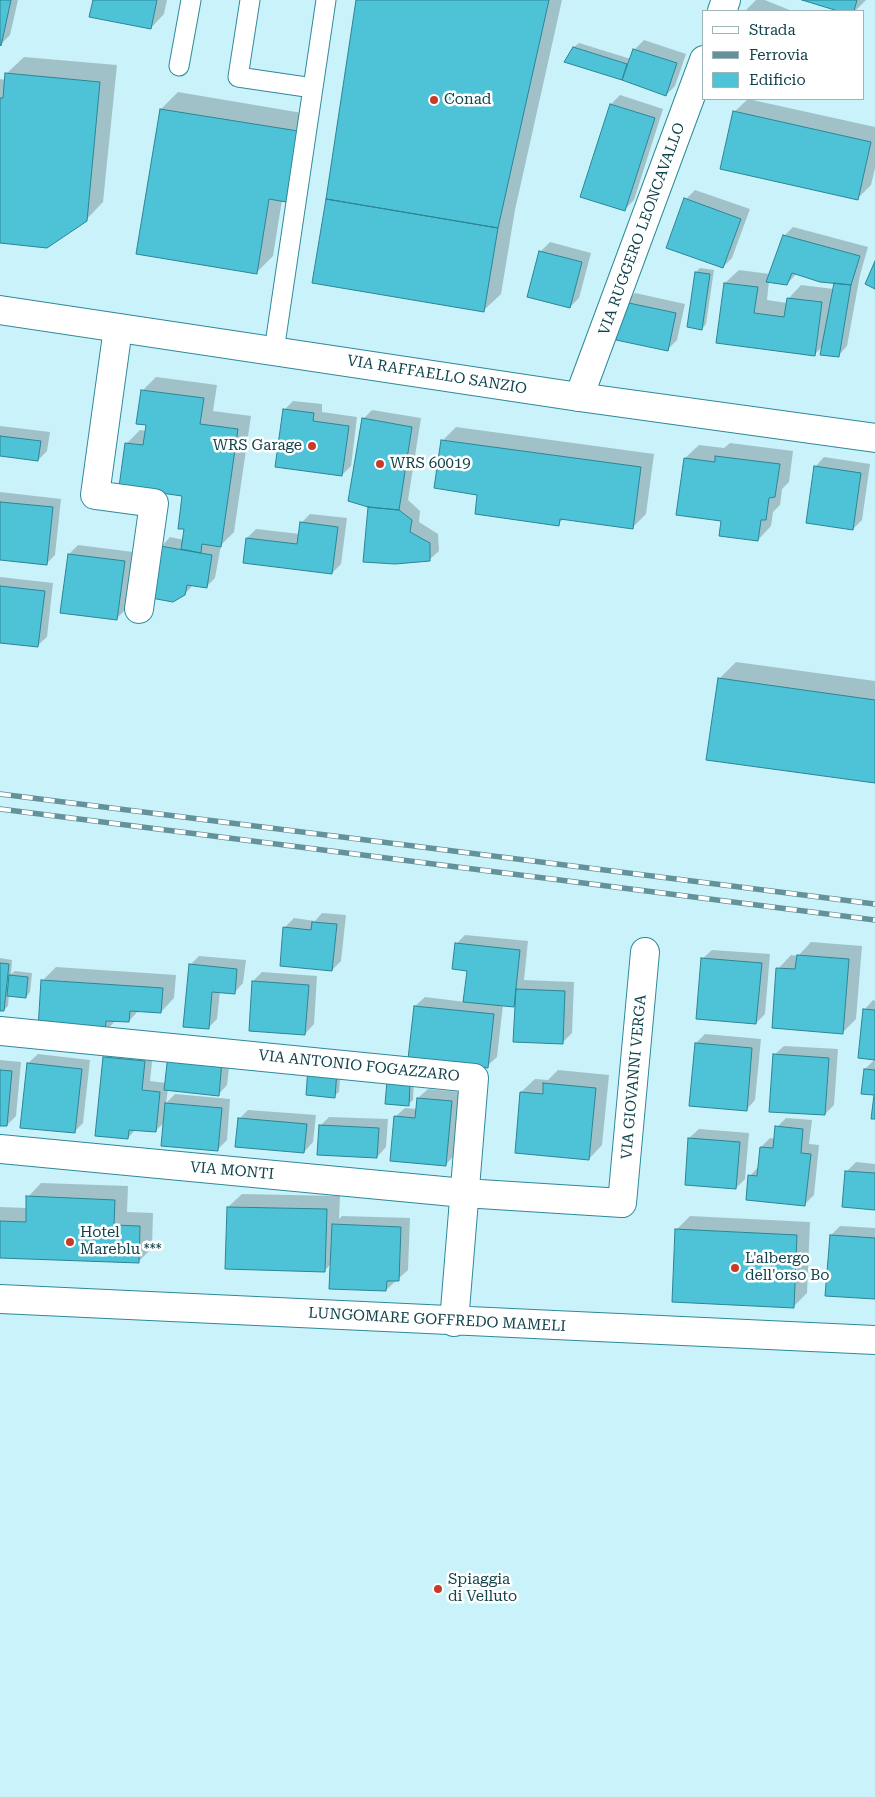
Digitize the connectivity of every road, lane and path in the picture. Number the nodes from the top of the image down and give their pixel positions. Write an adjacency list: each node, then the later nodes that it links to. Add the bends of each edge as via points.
1 (191, 0): 5 (lane)
2 (250, 0): 6 (lane, via 238,77)
3 (326, 0): 6 (lane)
4 (702, 65): 10 (street, VIA RUGGERO LEONCAVALLO)
5 (179, 66)
6 (313, 88): 9 (lane)
7 (0, 310): 8 (street, VIA RAFFAELLO SANZIO)
8 (118, 328): 9 (street, VIA RAFFAELLO SANZIO); 12 (street, via 94,495 154,503)
9 (274, 351): 10 (street, VIA RAFFAELLO SANZIO)
10 (580, 397): 11 (street, VIA RAFFAELLO SANZIO)
11 (875, 438)
12 (139, 609)
13 (646, 952): 17 (street, VIA GIOVANNI VERGA)
14 (0, 1031): 16 (street, VIA ANTONIO FOGAZZARO, via 474,1078)
15 (0, 1149): 16 (street, VIA MONTI)
16 (464, 1192): 17 (street, VIA MONTI); 19 (street, VIA ANTONIO FOGAZZARO)
17 (622, 1202)
18 (0, 1299): 19 (street, LUNGOMARE GOFFREDO MAMELI)
19 (454, 1322): 20 (street, LUNGOMARE GOFFREDO MAMELI)
20 (875, 1340)

